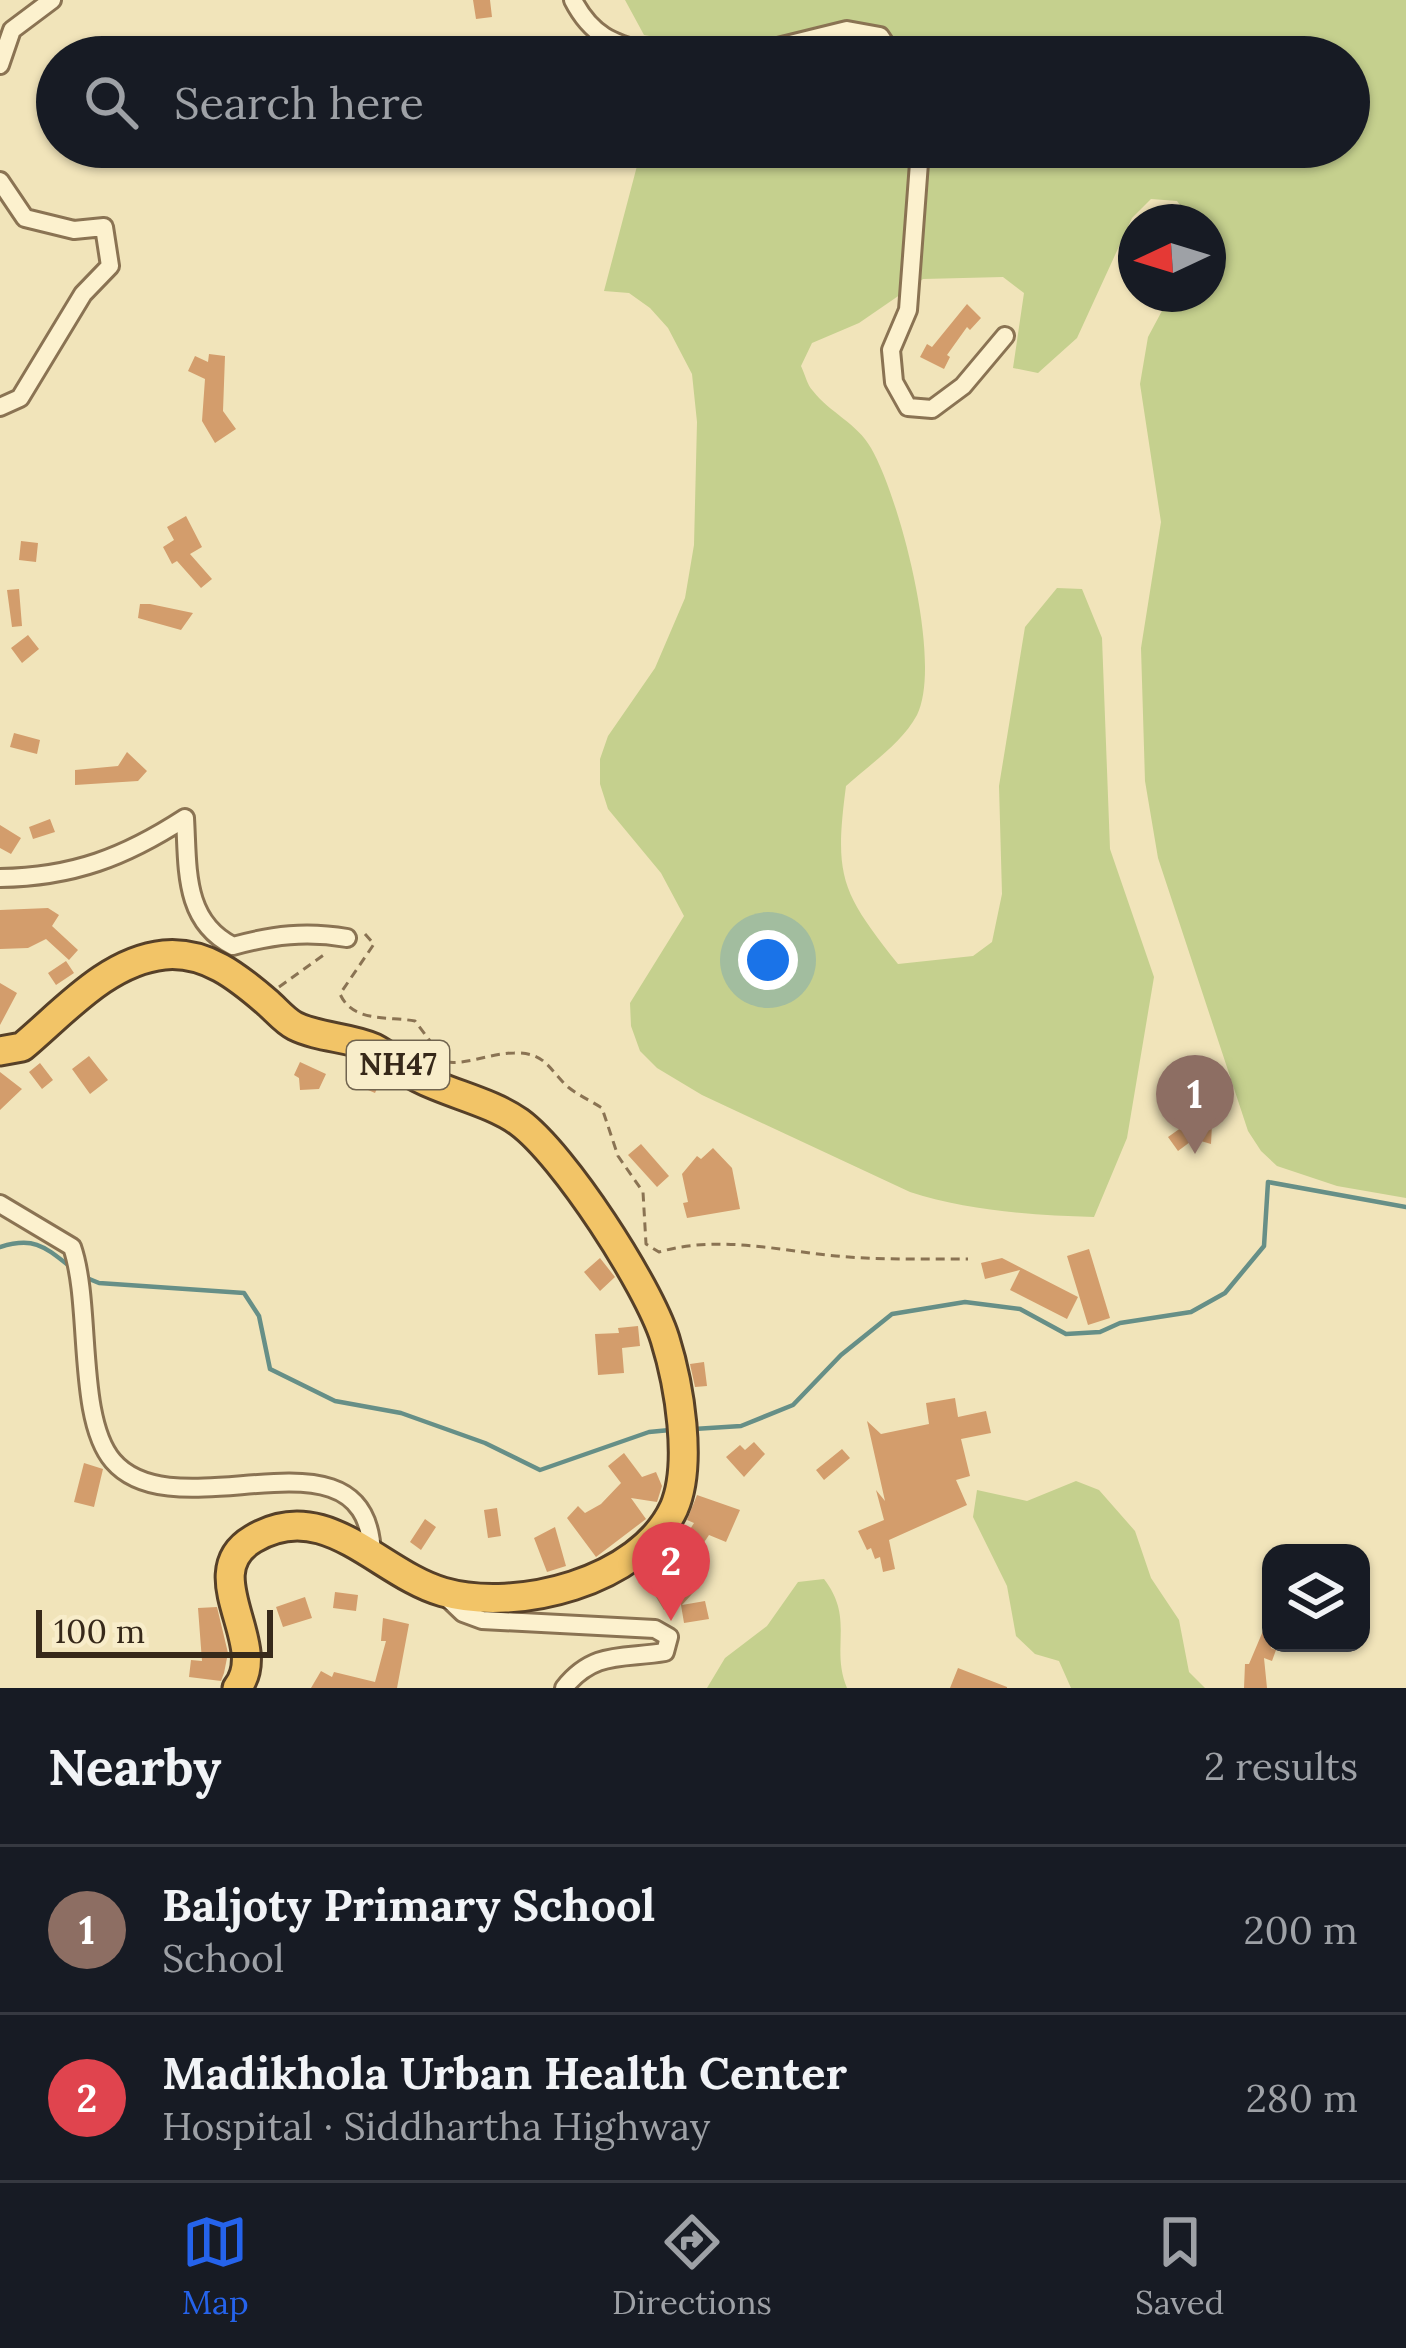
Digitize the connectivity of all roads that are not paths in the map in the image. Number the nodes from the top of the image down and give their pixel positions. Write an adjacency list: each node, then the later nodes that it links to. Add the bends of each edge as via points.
1 (52, 0): 6 (street, via 12,30)
2 (573, 0): 3 (street)
3 (602, 36)
4 (822, 36): 5 (street, via 847,30)
5 (875, 36)
6 (0, 65)
7 (919, 168): 9 (street, via 908,310 891,350 894,382 908,407 932,410)
8 (0, 181): 10 (street, via 25,218 74,230 104,227 110,266 83,294 20,398)
9 (1005, 336)
10 (0, 407)
11 (0, 878): 12 (street, via 99,865 185,818 194,908 210,935 232,946 313,932)
12 (347, 938)
13 (0, 1051): 16 (highway, NH47, via 22,1047 125,963 202,959 236,975 294,1025 374,1048 415,1076 518,1122 588,1203 666,1340 685,1468 668,1520 624,1566 589,1582 481,1598)
14 (0, 1204): 15 (street, via 72,1246 82,1276 89,1385 111,1460 135,1479 167,1488 316,1482 347,1493 372,1536)
15 (372, 1556): 16 (highway, NH47); 17 (highway, NH47, via 308,1525 253,1539 234,1555 233,1605 248,1662)
16 (442, 1592): 18 (street, via 482,1620 655,1629 669,1637 664,1652 602,1659)
17 (237, 1688)
18 (564, 1688)

